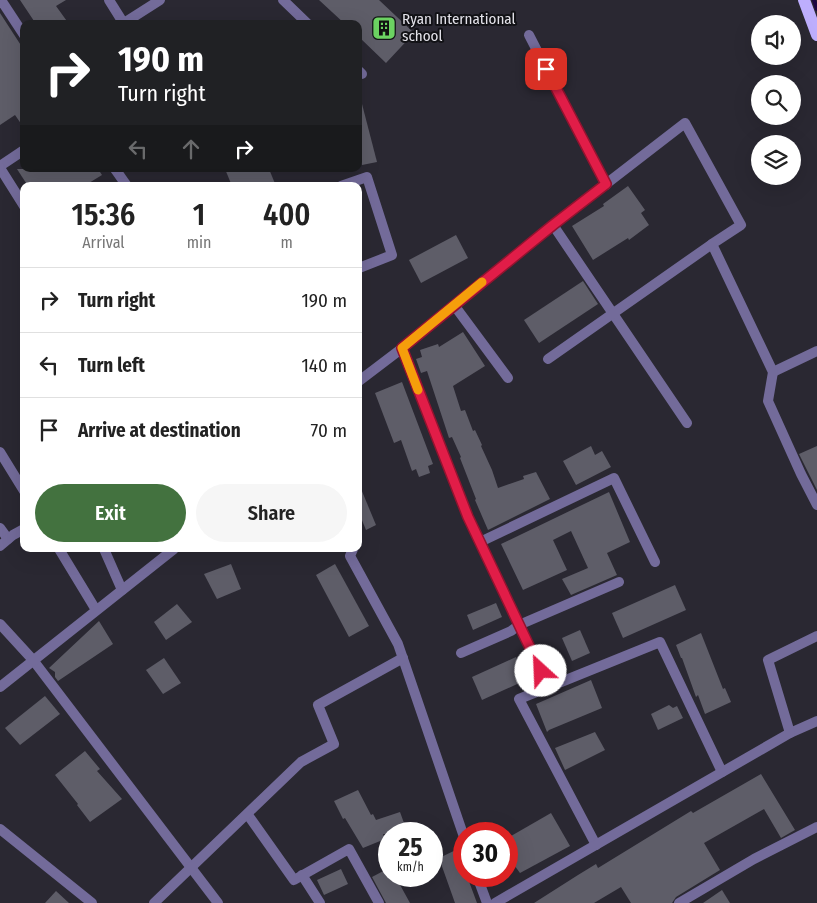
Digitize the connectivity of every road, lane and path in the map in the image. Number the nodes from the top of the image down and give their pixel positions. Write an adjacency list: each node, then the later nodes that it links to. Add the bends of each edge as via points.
1 (1, 0): 9 (street)
2 (109, 0): 6 (street)
3 (160, 0): 7 (street)
4 (283, 0): 8 (street)
5 (804, 0): 11 (main road)
6 (122, 20)
7 (130, 20)
8 (304, 20)
9 (20, 29)
10 (529, 36): 15 (street)
11 (817, 36)
12 (20, 153): 13 (street)
13 (0, 167): 16 (street)
14 (353, 182): 19 (street, via 367,177 392,255)
15 (606, 184): 17 (street); 18 (street, via 686,123 741,225)
16 (20, 200)
17 (553, 225): 20 (street); 21 (street)
18 (712, 244): 21 (street); 25 (street)
19 (362, 267)
20 (454, 306): 22 (street); 26 (street)
21 (612, 313): 24 (street); 28 (street)
22 (402, 348): 27 (street); 34 (street)
23 (817, 351): 25 (street)
24 (548, 359)
25 (773, 372): 31 (street, via 768,401)
26 (508, 378)
27 (362, 379)
28 (687, 422)
29 (0, 452): 30 (street)
30 (20, 484)
31 (817, 505)
32 (0, 528): 35 (street)
33 (20, 532): 35 (street)
34 (480, 542): 40 (street, via 614,478); 45 (street)
35 (4, 543)
36 (61, 552): 43 (street)
37 (105, 552): 42 (street)
38 (170, 552): 42 (street)
39 (352, 552): 48 (street, via 350,556)
40 (655, 562)
41 (620, 582): 45 (street)
42 (122, 590): 43 (street)
43 (96, 610): 49 (street)
44 (0, 624): 49 (street)
45 (519, 625): 47 (street); 51 (street)
46 (817, 636): 53 (street, via 768,660)
47 (461, 653)
48 (403, 658): 55 (street, via 318,705 334,744 301,762); 56 (street)
49 (33, 660): 50 (street); 60 (street)
50 (0, 686)
51 (548, 686): 54 (street, via 660,642); 59 (street, via 519,699)
52 (817, 721): 53 (street)
53 (790, 733): 54 (street)
54 (722, 772): 59 (street)
55 (248, 815): 60 (street); 61 (street, via 294,880)
56 (459, 822)
57 (817, 827): 70 (street)
58 (0, 829): 63 (street)
59 (596, 845): 69 (street)
60 (192, 868): 64 (street); 65 (street)
61 (302, 875): 66 (street); 67 (street, via 349,849)
62 (481, 887): 68 (street)
63 (92, 903)
64 (154, 903)
65 (218, 903)
66 (320, 903)
67 (379, 903)
68 (487, 903)
69 (496, 903)
70 (679, 903)

